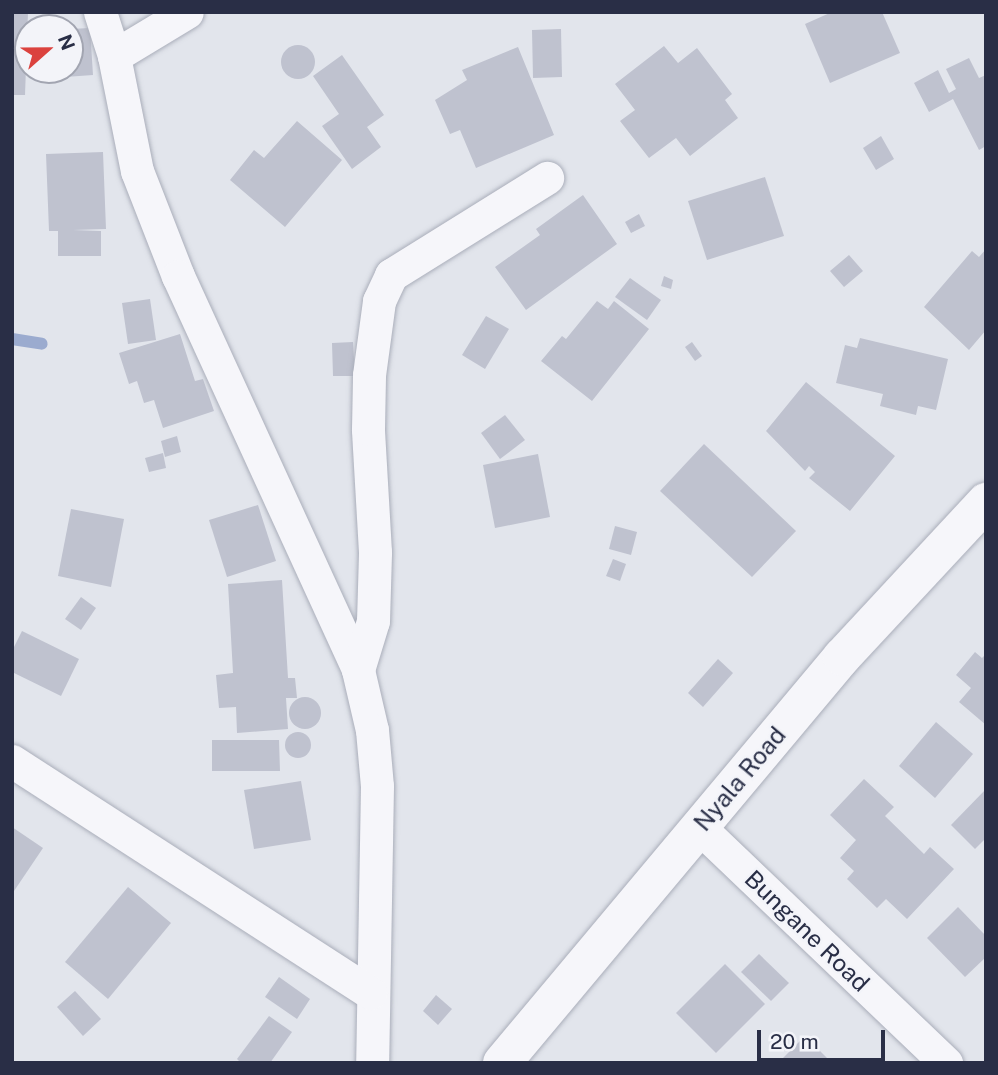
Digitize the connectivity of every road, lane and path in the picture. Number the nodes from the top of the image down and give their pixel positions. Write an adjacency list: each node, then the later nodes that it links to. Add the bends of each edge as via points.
1 (100, 12): 3 (street)
2 (187, 12): 3 (street)
3 (114, 55): 6 (street, via 136,171 178,276)
4 (547, 178): 6 (street, via 391,275 379,301 368,402 375,552 373,621)
5 (986, 502): 8 (street, Nyala Road, via 842,657)
6 (358, 670): 9 (street, via 372,730 377,786 378,885)
7 (12, 761): 9 (street)
8 (699, 827): 11 (street, Nyala Road); 12 (street, Bungane Road)
9 (370, 993): 10 (street)
10 (372, 1063)
11 (502, 1063)
12 (946, 1063)

